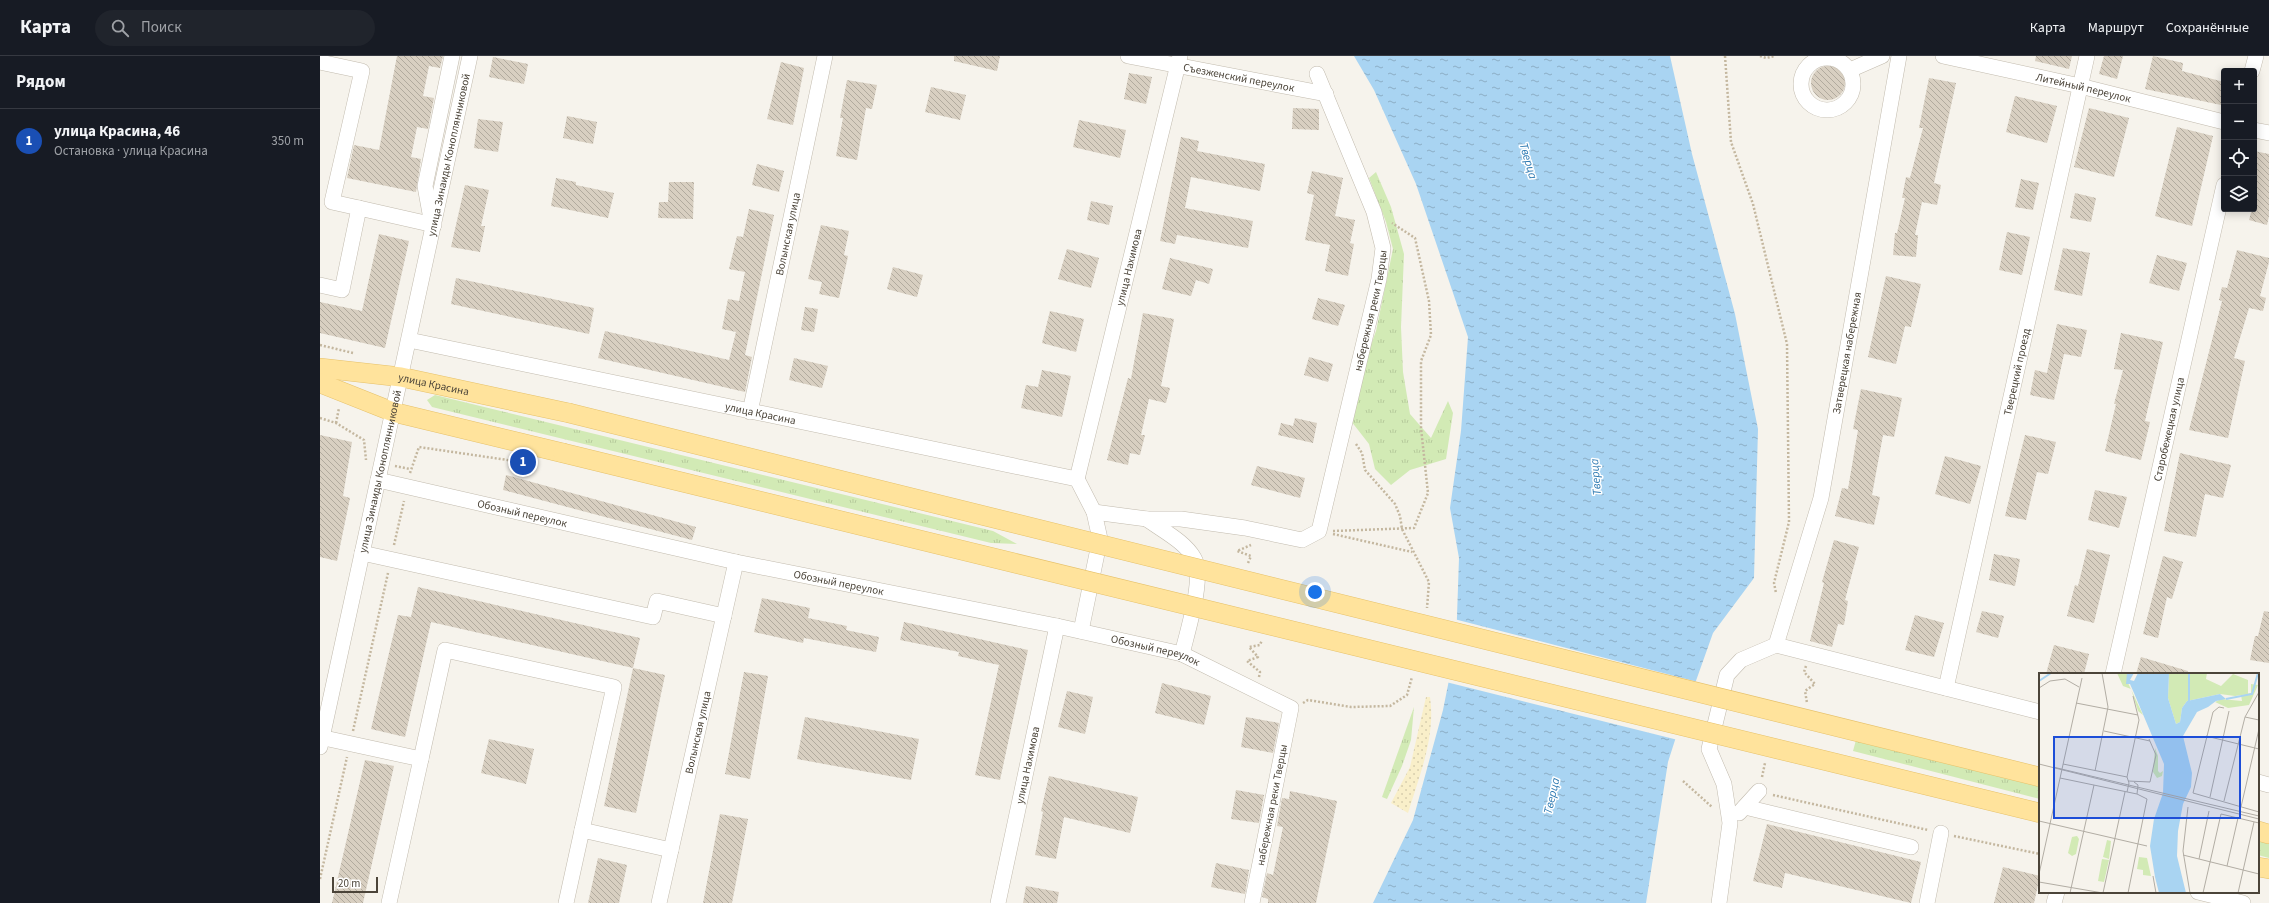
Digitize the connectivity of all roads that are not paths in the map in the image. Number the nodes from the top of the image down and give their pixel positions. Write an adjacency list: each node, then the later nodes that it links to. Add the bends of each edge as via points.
1 (452, 56): 22 (street, via 425,186)
2 (470, 56): 22 (street, улица Зинаиды Коноплянниковой)
3 (825, 56): 29 (street, Волынская улица)
4 (1128, 56): 11 (street, Съезженский переулок)
5 (1882, 56): 13 (street)
6 (1899, 56): 39 (street, Затверецкая набережная, via 1821,498)
7 (1943, 56): 15 (street, Литейный переулок)
8 (2087, 56): 15 (street, Тверецкий проезд)
9 (2256, 56): 12 (street)
10 (320, 62): 21 (street, via 362,71 332,202)
11 (1180, 62): 16 (street, Съезженский переулок); 30 (street, улица Нахимова)
12 (2253, 68)
13 (1850, 70)
14 (1317, 74): 16 (street, набережная реки Тверцы)
15 (2080, 86): 17 (street, Литейный переулок); 42 (street, Тверецкий проезд)
16 (1326, 94): 33 (street, набережная реки Тверцы, via 1374,212 1383,248 1379,280 1319,531 1302,540 1245,528 1181,519)
17 (2221, 121)
18 (2257, 131): 19 (street)
19 (2269, 133)
20 (2221, 198): 41 (street, Старобежецкая улица)
21 (359, 208): 22 (street); 23 (street, via 342,290)
22 (433, 224): 24 (street, улица Зинаиды Коноплянниковой)
23 (320, 285)
24 (409, 340): 26 (street, улица Зинаиды Коноплянниковой); 29 (street, улица Красина)
25 (320, 368): 26 (main road, улица Красина)
26 (401, 377): 28 (street, улица Зинаиды Коноплянниковой); 47 (main road, улица Красина, bridge, via 569,413)
27 (320, 383): 28 (main road)
28 (393, 412): 31 (street, улица Зинаиды Коноплянниковой); 52 (main road, bridge)
29 (750, 412): 30 (street, улица Красина)
30 (1077, 479): 32 (street)
31 (378, 480): 34 (street, улица Зинаиды Коноплянниковой); 35 (street, Обозный переулок)
32 (1094, 512): 33 (street); 38 (street, via 1100,539)
33 (1148, 519): 40 (street, via 1178,540 1195,559 1198,581)
34 (362, 553): 36 (street, via 653,618 657,601); 45 (street, улица Зинаиды Коноплянниковой)
35 (736, 562): 36 (street, Волынская улица); 37 (street, Обозный переулок)
36 (724, 616): 59 (street, Волынская улица)
37 (1057, 626): 38 (street, Обозный переулок); 67 (street, улица Нахимова)
38 (1081, 631): 40 (street, Обозный переулок)
39 (1776, 645): 42 (street); 53 (street, via 1741,660 1727,675 1709,749 1724,784)
40 (1182, 654): 43 (street, Обозный переулок)
41 (2113, 673)
42 (1946, 688): 44 (street)
43 (1291, 708): 68 (street, набережная реки Тверцы)
44 (2039, 712)
45 (321, 740): 46 (street)
46 (421, 759): 54 (street, via 445,650 614,687); 64 (street)
47 (2039, 777)
48 (2259, 782): 49 (street)
49 (2269, 785)
50 (1759, 792): 51 (street)
51 (1745, 807): 53 (street); 58 (street)
52 (2039, 813)
53 (1730, 823): 69 (street)
54 (582, 830): 59 (street); 65 (street)
55 (2259, 831): 57 (main road)
56 (1941, 833): 70 (street)
57 (2269, 834)
58 (1911, 847)
59 (671, 850): 66 (street, Волынская улица)
60 (2259, 867): 61 (main road)
61 (2269, 869)
62 (2057, 893): 71 (street)
63 (2202, 893): 72 (street)
64 (389, 903)
65 (566, 903)
66 (659, 903)
67 (998, 903)
68 (1252, 903)
69 (1719, 903)
70 (1927, 903)
71 (2054, 903)
72 (2243, 903)

